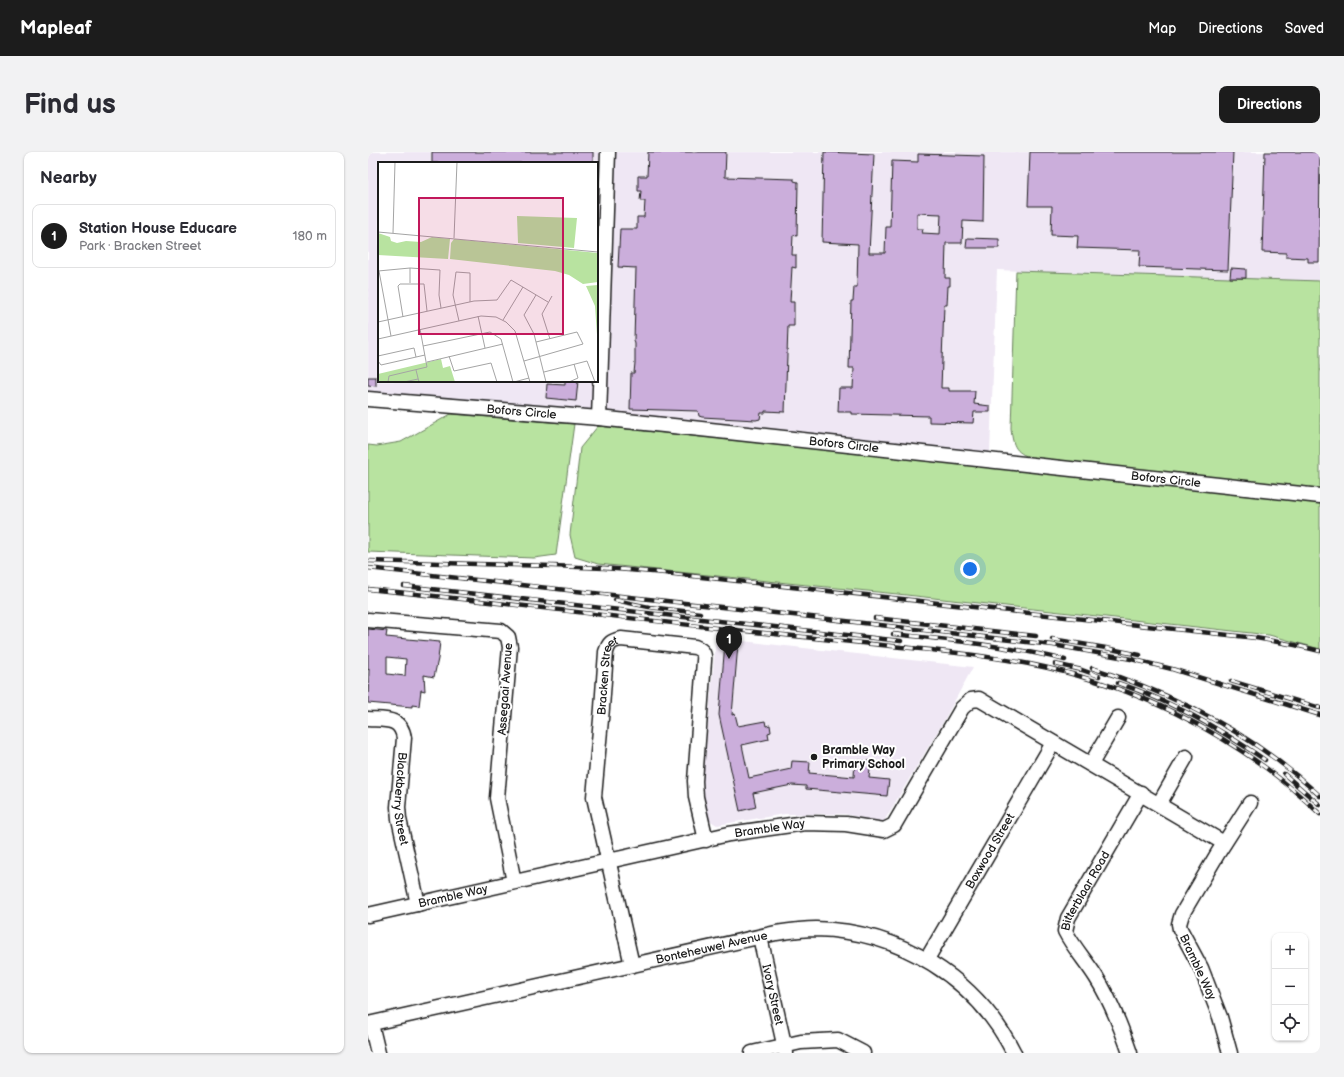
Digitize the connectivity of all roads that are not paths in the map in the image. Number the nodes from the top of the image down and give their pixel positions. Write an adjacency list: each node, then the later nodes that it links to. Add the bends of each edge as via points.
1 (608, 152): 3 (street)
2 (368, 399): 3 (street, Bofors Circle)
3 (599, 418): 4 (street, Bofors Circle)
4 (1320, 496)
5 (368, 620): 17 (street, Assegaai Avenue, via 500,631 508,637 510,647 497,798)
6 (1118, 718): 10 (street)
7 (368, 719): 18 (street, Blackberry Street, via 398,723 402,727 404,738 399,819)
8 (1053, 743): 10 (street, Bramble Way); 14 (street, Bramble Way, via 979,699 971,700 962,708 894,825 884,830 846,824 805,823 729,834); 21 (street, Boxwood Street)
9 (1186, 757): 13 (street)
10 (1091, 764): 11 (street, Bramble Way)
11 (1140, 793): 13 (street, Bramble Way); 29 (street, Bitterblaar Road, via 1068,918 1065,930 1070,942 1096,977 1121,1025)
12 (1250, 803): 15 (street, Bramble Way)
13 (1159, 804): 15 (street, Bramble Way)
14 (706, 840): 16 (street, Bramble Way); 16 (street, Bracken Street, via 695,792 703,653 695,647 612,641 606,652 594,787)
15 (1224, 843): 30 (street, Bramble Way, via 1182,914 1180,924 1220,1017)
16 (608, 861): 17 (street, Bramble Way); 22 (street, Bracken Street)
17 (514, 882): 18 (street, Bramble Way)
18 (418, 904): 19 (street, Bramble Way)
19 (368, 915)
20 (760, 937): 21 (street, Bonteheuwel Avenue, via 800,930 842,931 880,939); 22 (street, Bonteheuwel Avenue); 24 (street, Ivory Street)
21 (927, 959): 28 (street, Bonteheuwel Avenue, via 947,972 974,996 1006,1037)
22 (632, 966): 23 (street, Bonteheuwel Avenue)
23 (369, 1024): 25 (street)
24 (785, 1049): 26 (street); 27 (street, via 801,1042 838,1040)
25 (378, 1053)
26 (752, 1053)
27 (863, 1053)
28 (1014, 1053)
29 (1130, 1053)
30 (1230, 1053)

